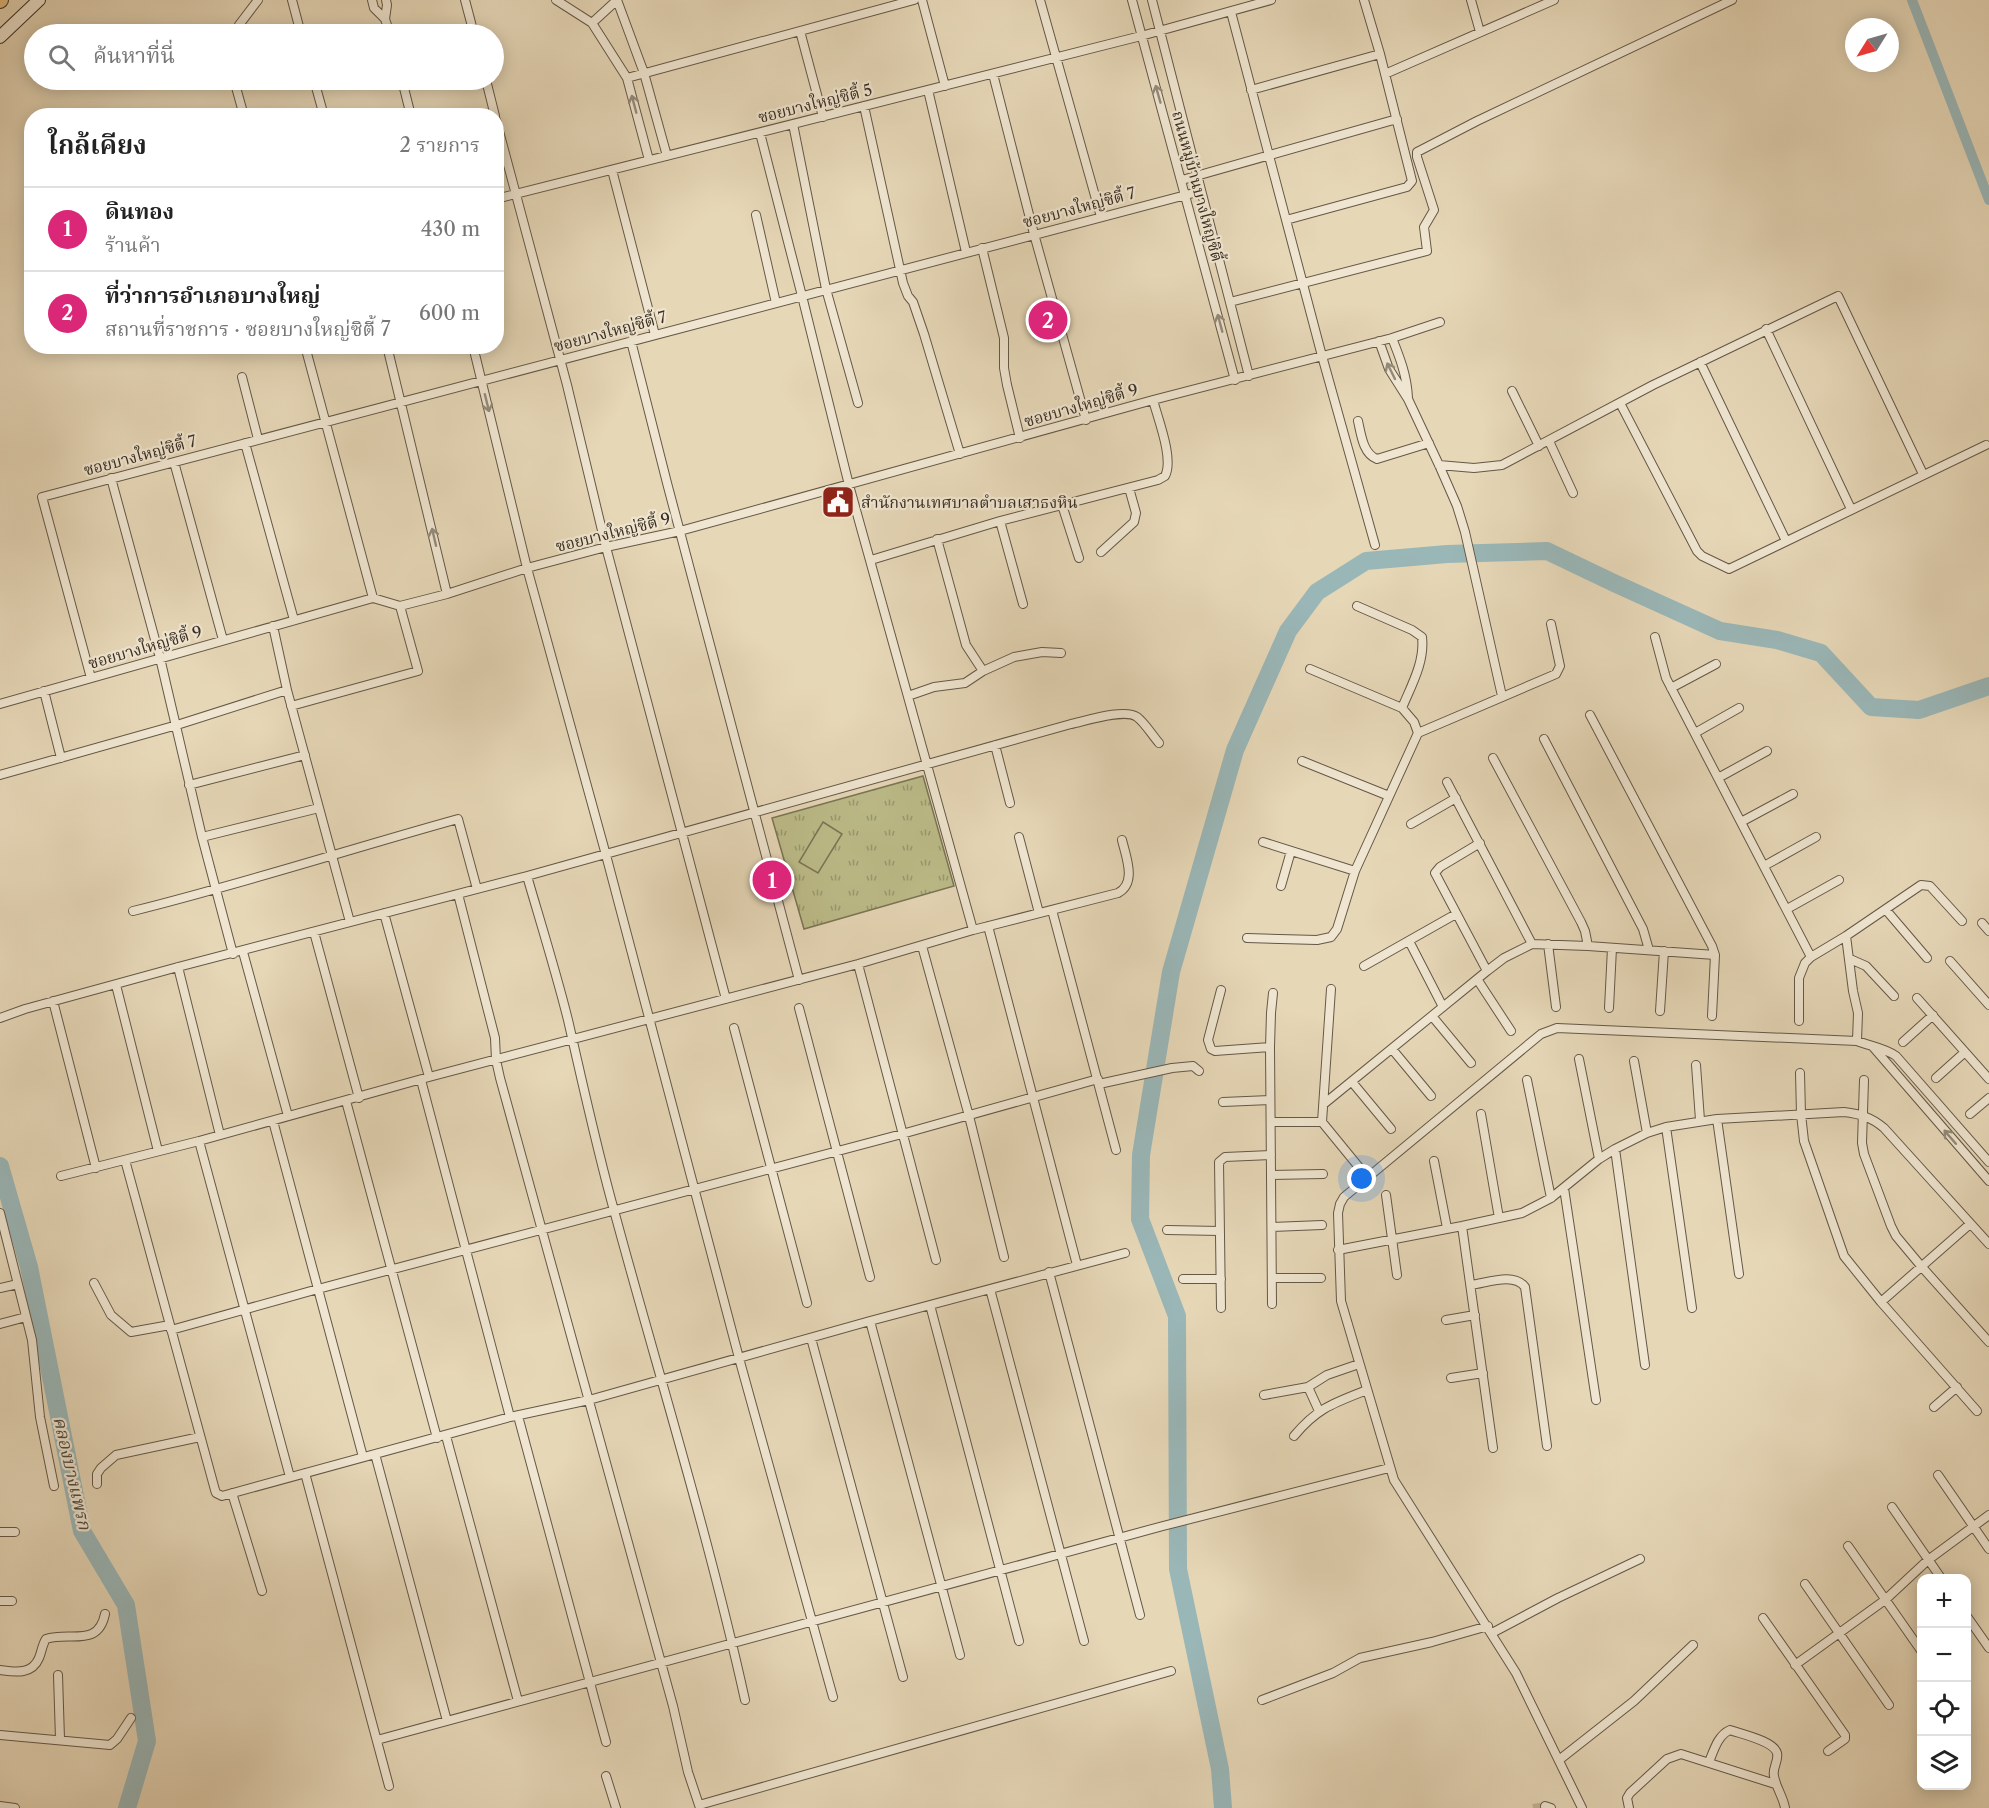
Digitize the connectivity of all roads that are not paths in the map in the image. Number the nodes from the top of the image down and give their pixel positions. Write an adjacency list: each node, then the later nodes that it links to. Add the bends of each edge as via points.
1 (39, 0): 31 (main road)
2 (258, 0): 23 (street)
3 (292, 0): 24 (street)
4 (372, 0): 21 (street, via 374,8)
5 (386, 0): 21 (street)
6 (467, 0): 26 (street)
7 (556, 0): 22 (street)
8 (617, 0): 22 (street); 34 (street)
9 (914, 0): 27 (street)
10 (922, 0): 38 (street)
11 (1040, 0): 33 (street)
12 (1132, 0): 30 (street, ถนนหมู่บ้านบางใหญ่ซิตี้)
13 (1152, 0): 28 (street, ถนนหมู่บ้านบางใหญ่ซิตี้)
14 (1271, 0): 19 (street, ซอยบางใหญ่ซิตี้ 5)
15 (1364, 0): 32 (street)
16 (1471, 0): 29 (street)
17 (1554, 0): 29 (street)
18 (1732, 0): 72 (street, via 1421,150 1417,157 1434,210 1424,227 1427,251)
19 (1242, 4): 20 (street, ซอยบางใหญ่ซิตี้ 5)
20 (1231, 12): 28 (street, ซอยบางใหญ่ซิตี้ 5); 44 (street)
21 (386, 19): 25 (street)
22 (592, 23): 37 (street)
23 (240, 24)
24 (298, 24)
25 (387, 24)
26 (472, 24)
27 (800, 31): 34 (street); 50 (street)
28 (1159, 32): 30 (street, ซอยบางใหญ่ซิตี้ 5); 59 (street, ถนนหมู่บ้านบางใหญ่ซิตี้)
29 (1480, 32): 36 (street)
30 (1141, 36): 33 (street, ซอยบางใหญ่ซิตี้ 5); 60 (street, ถนนหมู่บ้านบางใหญ่ซิตี้, one-way to 30)
31 (0, 37)
32 (1380, 54): 36 (street); 44 (street)
33 (1056, 58): 35 (street, ซอยบางใหญ่ซิตี้ 5); 66 (street)
34 (644, 73): 37 (street); 55 (street)
35 (993, 74): 38 (street, ซอยบางใหญ่ซิตี้ 5); 68 (street)
36 (1385, 74): 51 (street)
37 (627, 78): 57 (street, one-way to 37)
38 (945, 86): 43 (street, ซอยบางใหญ่ซิตี้ 5)
39 (237, 90): 46 (street)
40 (317, 90): 47 (street)
41 (404, 90): 48 (street)
42 (488, 90): 49 (street)
43 (928, 90): 45 (street, ซอยบางใหญ่ซิตี้ 5); 70 (street)
44 (1251, 90): 56 (street)
45 (864, 106): 50 (street, ซอยบางใหญ่ซิตี้ 5); 71 (street)
46 (242, 108)
47 (322, 108)
48 (409, 108)
49 (493, 108)
50 (823, 117): 52 (street, ซอยบางใหญ่ซิตี้ 5)
51 (1397, 119): 56 (street); 67 (street, via 1412,177 1410,185)
52 (793, 124): 53 (street, ซอยบางใหญ่ซิตี้ 5); 73 (street)
53 (760, 133): 55 (street, ซอยบางใหญ่ซิตี้ 5); 74 (street)
54 (504, 150): 62 (street)
55 (667, 156): 57 (street, ซอยบางใหญ่ซิตี้ 5)
56 (1270, 156): 59 (street); 67 (street)
57 (649, 160): 58 (street, ซอยบางใหญ่ซิตี้ 5)
58 (612, 170): 62 (street, ซอยบางใหญ่ซิตี้ 5); 79 (street)
59 (1197, 177): 60 (street); 61 (street, ถนนหมู่บ้านบางใหญ่ซิตี้)
60 (1182, 180): 63 (street, ถนนหมู่บ้านบางใหญ่ซิตี้)
61 (1201, 191): 63 (street, ซอยบางใหญ่ซิตี้ 7); 75 (street, ถนนหมู่บ้านบางใหญ่ซิตี้)
62 (516, 194): 64 (street, ซอยบางใหญ่ซิตี้ 5); 87 (street)
63 (1185, 195): 66 (street, ซอยบางใหญ่ซิตี้ 7); 92 (street, ถนนหมู่บ้านบางใหญ่ซิตี้, one-way to 63)
64 (504, 197)
65 (756, 215): 76 (street)
66 (1101, 217): 68 (street, ซอยบางใหญ่ซิตี้ 7)
67 (1286, 220): 72 (street)
68 (1034, 234): 69 (street, ซอยบางใหญ่ซิตี้ 7); 99 (street)
69 (982, 248): 70 (street, ซอยบางใหญ่ซิตี้ 7); 102 (street, via 1004,338 1004,368)
70 (966, 252): 71 (street, ซอยบางใหญ่ซิตี้ 7)
71 (900, 270): 73 (street, ซอยบางใหญ่ซิตี้ 7); 109 (street)
72 (1303, 283): 75 (street); 86 (street)
73 (826, 289): 74 (street, ซอยบางใหญ่ซิตี้ 7); 97 (street)
74 (802, 296): 76 (street, ซอยบางใหญ่ซิตี้ 7); 114 (street)
75 (1230, 302): 89 (street, ถนนหมู่บ้านบางใหญ่ซิตี้)
76 (776, 303): 79 (street, ซอยบางใหญ่ซิตี้ 7)
77 (1440, 322): 80 (street, ซอยบางใหญ่ซิตี้ 9)
78 (1766, 329): 88 (street); 112 (street, via 1838,296); 118 (street)
79 (655, 335): 81 (street, ซอยบางใหญ่ซิตี้ 7)
80 (1392, 338): 82 (street, ซอยบางใหญ่ซิตี้ 9); 94 (street, via 1403,366)
81 (631, 341): 87 (street, ซอยบางใหญ่ซิตี้ 7); 120 (street)
82 (1379, 341): 86 (street, ซอยบางใหญ่ซิตี้ 9); 94 (street, one-way to 82, via 1389,369)
83 (307, 354): 101 (street)
84 (389, 354): 96 (street)
85 (475, 354): 91 (street)
86 (1322, 356): 89 (street, ซอยบางใหญ่ซิตี้ 9); 123 (street)
87 (560, 360): 91 (street, ซอยบางใหญ่ซิตี้ 7); 124 (street)
88 (1700, 362): 98 (street); 122 (street)
89 (1249, 376): 92 (street, ซอยบางใหญ่ซิตี้ 9)
90 (242, 377): 103 (street)
91 (482, 380): 96 (street, ซอยบางใหญ่ซิตี้ 7); 128 (street, one-way to 128)
92 (1235, 380): 95 (street, ซอยบางใหญ่ซิตี้ 9)
93 (1512, 392): 108 (street)
94 (1408, 399): 106 (street)
95 (1153, 400): 99 (street, ซอยบางใหญ่ซิตี้ 9); 115 (street, via 1167,454 1167,471 1158,480)
96 (402, 401): 101 (street, ซอยบางใหญ่ซิตี้ 7); 129 (street, one-way to 96)
97 (858, 403)
98 (1620, 403): 104 (street); 122 (street, via 1702,556 1729,569)
99 (1086, 420): 102 (street, ซอยบางใหญ่ซิตี้ 9)
100 (1358, 421): 106 (street, via 1365,448 1377,459)
101 (325, 422): 103 (street, ซอยบางใหญ่ซิตี้ 7); 130 (street)
102 (1020, 438): 109 (street, ซอยบางใหญ่ซิตี้ 9)
103 (258, 439): 105 (street, ซอยบางใหญ่ซิตี้ 7)
104 (1549, 441): 108 (street); 116 (street)
105 (245, 443): 110 (street, ซอยบางใหญ่ซิตี้ 7); 134 (street)
106 (1429, 443): 111 (street)
107 (1986, 445): 112 (street)
108 (1539, 446): 111 (street, via 1502,465)
109 (960, 454): 114 (street, ซอยบางใหญ่ซิตี้ 9)
110 (174, 462): 113 (street, ซอยบางใหญ่ซิตี้ 7); 138 (street)
111 (1439, 465): 149 (street, via 1465,532)
112 (1923, 474): 118 (street)
113 (111, 478): 140 (street); 144 (street, ซอยบางใหญ่ซิตี้ 7, via 42,497)
114 (849, 484): 120 (street, ซอยบางใหญ่ซิตี้ 9); 127 (street)
115 (1129, 488): 117 (street); 125 (street, via 1136,513 1134,522)
116 (1573, 493)
117 (1062, 505): 119 (street); 126 (street)
118 (1851, 509): 122 (street)
119 (1000, 521): 121 (street); 131 (street)
120 (680, 531): 124 (street, ซอยบางใหญ่ซิตี้ 9); 176 (street)
121 (937, 539): 127 (street); 143 (street, via 966,645)
122 (1785, 541)
123 (1375, 545)
124 (606, 547): 128 (street, ซอยบางใหญ่ซิตี้ 9); 179 (street)
125 (1101, 552)
126 (1079, 558)
127 (871, 560): 148 (street)
128 (527, 568): 129 (street, ซอยบางใหญ่ซิตี้ 9); 188 (street)
129 (447, 594): 132 (street, ซอยบางใหญ่ซิตี้ 9)
130 (373, 598): 132 (street); 134 (street, ซอยบางใหญ่ซิตี้ 9)
131 (1023, 604)
132 (400, 606): 151 (street, via 418,671)
133 (1357, 606): 152 (street, via 1422,638 1423,651)
134 (294, 620): 136 (street, ซอยบางใหญ่ซิตี้ 9)
135 (1551, 624): 149 (street, via 1560,666 1556,674)
136 (273, 626): 138 (street, ซอยบางใหญ่ซิตี้ 9); 146 (street)
137 (1655, 637): 145 (street)
138 (223, 640): 140 (street, ซอยบางใหญ่ซิตี้ 9)
139 (1061, 653): 143 (street, via 1042,651 1014,657)
140 (160, 658): 144 (street, ซอยบางใหญ่ซิตี้ 9); 155 (street)
141 (1716, 664): 145 (street)
142 (1310, 669): 152 (street)
143 (983, 671): 148 (street, via 965,683)
144 (91, 678): 147 (street, ซอยบางใหญ่ซิตี้ 9)
145 (1671, 688): 157 (street)
146 (287, 690): 151 (street); 155 (street)
147 (44, 692): 150 (street, ซอยบางใหญ่ซิตี้ 9); 163 (street)
148 (908, 696): 166 (street)
149 (1502, 696): 156 (street)
150 (0, 704)
151 (291, 706): 162 (street)
152 (1402, 708): 156 (street)
153 (1739, 708): 157 (street)
154 (1590, 715): 223 (street)
155 (177, 725): 163 (street); 170 (street)
156 (1418, 733): 172 (street)
157 (1695, 733): 168 (street)
158 (1544, 739): 219 (street, via 1643,929)
159 (1159, 743): 160 (street, via 1137,717 1121,714)
160 (995, 746): 166 (street); 174 (street)
161 (1767, 751): 168 (street)
162 (305, 755): 170 (street); 175 (street)
163 (61, 758): 167 (street)
164 (1493, 758): 217 (street, via 1581,922)
165 (1302, 761): 172 (street)
166 (926, 765): 176 (street); 208 (street)
167 (0, 775)
168 (1718, 778): 177 (street)
169 (1447, 782): 173 (street)
170 (189, 785): 180 (street)
171 (1793, 794): 177 (street)
172 (1389, 796): 190 (street)
173 (1456, 798): 178 (street); 185 (street)
174 (1010, 803)
175 (319, 808): 180 (street); 187 (street)
176 (755, 812): 179 (street); 233 (street)
177 (1741, 822): 189 (street)
178 (1411, 824)
179 (683, 832): 188 (street); 240 (street)
180 (202, 837): 195 (street)
181 (1019, 837): 202 (street)
182 (1816, 837): 189 (street)
183 (1122, 840): 198 (street, via 1129,879 1121,891)
184 (1263, 842): 186 (street)
185 (1480, 843): 203 (street, via 1435,873); 214 (street)
186 (1291, 851): 190 (street); 193 (street)
187 (333, 854): 194 (street, via 458,819); 195 (street); 205 (street)
188 (606, 855): 191 (street); 252 (street)
189 (1764, 866): 197 (street)
190 (1355, 871): 212 (street, via 1331,937)
191 (527, 876): 194 (street); 256 (street)
192 (1839, 880): 197 (street)
193 (1281, 886)
194 (477, 889): 196 (street)
195 (216, 890): 200 (street); 222 (street)
196 (458, 894): 201 (street); 264 (street, via 495,1038)
197 (1787, 909): 224 (street)
198 (1052, 910): 202 (street); 275 (street)
199 (1886, 910): 204 (street, via 1924,884); 211 (street); 225 (street)
200 (133, 911)
201 (384, 913): 205 (street); 271 (street)
202 (1039, 913): 207 (street)
203 (1456, 915): 213 (street); 231 (street)
204 (1962, 921)
205 (350, 922): 210 (street)
206 (1982, 923): 209 (street)
207 (988, 926): 208 (street); 278 (street)
208 (973, 930): 216 (street)
209 (1989, 931)
210 (315, 932): 221 (street); 279 (street)
211 (1846, 936): 224 (street); 226 (street)
212 (1247, 938)
213 (1409, 941): 229 (street); 243 (street)
214 (1532, 944): 215 (street); 231 (street)
215 (1548, 944): 217 (street); 244 (street)
216 (922, 946): 228 (street); 290 (street)
217 (1588, 946): 218 (street)
218 (1612, 948): 219 (street); 246 (street)
219 (1649, 950): 220 (street)
220 (1664, 951): 223 (street); 247 (street)
221 (243, 952): 222 (street); 289 (street)
222 (233, 954): 230 (street)
223 (1715, 955): 249 (street)
224 (1811, 957): 253 (street, via 1799,978)
225 (1927, 958)
226 (1850, 959): 238 (street, via 1866,966); 257 (street, via 1858,1012)
227 (1950, 961): 242 (street)
228 (858, 964): 233 (street); 299 (street)
229 (1364, 966)
230 (178, 967): 234 (street); 300 (street)
231 (1487, 971): 232 (street)
232 (1477, 979): 243 (street); 255 (street)
233 (799, 980): 240 (street)
234 (116, 985): 241 (street); 304 (street)
235 (1331, 989): 284 (street)
236 (1221, 990): 259 (street, via 1208,1040 1210,1049)
237 (1273, 993): 259 (street)
238 (1894, 996)
239 (1917, 998): 250 (street)
240 (726, 999): 252 (street)
241 (53, 1001): 251 (street); 311 (street)
242 (1989, 1005)
243 (1443, 1007): 248 (street)
244 (1556, 1007)
245 (799, 1008): 305 (street)
246 (1609, 1008)
247 (1660, 1011)
248 (1432, 1016): 261 (street); 266 (street)
249 (1712, 1016)
250 (1933, 1016): 258 (street); 262 (street)
251 (0, 1018)
252 (650, 1020): 256 (street); 319 (street)
253 (1799, 1021)
254 (734, 1028): 312 (street)
255 (1511, 1031)
256 (571, 1040): 264 (street); 322 (street)
257 (1857, 1041): 260 (street); 316 (street, via 1548,1030)
258 (1903, 1042)
259 (1270, 1047): 281 (street)
260 (1873, 1047): 310 (street, via 1896,1056); 317 (street, one-way to 260)
261 (1392, 1049): 276 (street); 277 (street)
262 (1965, 1052): 270 (street); 272 (street)
263 (1579, 1059): 307 (street)
264 (496, 1060): 271 (street); 330 (street)
265 (1634, 1061): 298 (street)
266 (1470, 1063)
267 (1696, 1065): 292 (street)
268 (1199, 1071): 275 (street, via 1193,1066 1172,1068)
269 (1800, 1073): 286 (street)
270 (1936, 1078)
271 (425, 1079): 279 (street); 336 (street)
272 (1989, 1079)
273 (1527, 1080): 321 (street)
274 (1864, 1080): 288 (street)
275 (1099, 1082): 278 (street); 303 (street)
276 (1352, 1082): 284 (street); 297 (street)
277 (1431, 1096)
278 (1034, 1097): 290 (street); 340 (street)
279 (359, 1098): 282 (street)
280 (1989, 1098): 287 (street)
281 (1270, 1100): 283 (street); 294 (street)
282 (346, 1101): 289 (street); 342 (street)
283 (1223, 1102)
284 (1325, 1103): 295 (street)
285 (1481, 1114): 324 (street)
286 (1801, 1114): 288 (street); 291 (street); 357 (street, via 1804,1141 1839,1246)
287 (1970, 1114)
288 (1862, 1115): 325 (street, via 1884,1128); 341 (street, via 1864,1154 1882,1205 1896,1236)
289 (288, 1116): 293 (street)
290 (969, 1116): 299 (street); 338 (street)
291 (1717, 1119): 292 (street); 344 (street)
292 (1700, 1120): 296 (street)
293 (273, 1121): 300 (street); 355 (street)
294 (1271, 1122): 295 (street); 306 (street)
295 (1322, 1122): 316 (street)
296 (1666, 1127): 298 (street); 362 (street)
297 (1391, 1129)
298 (1647, 1133): 302 (street)
299 (902, 1134): 305 (street); 339 (street)
300 (220, 1135): 301 (street)
301 (199, 1141): 304 (street); 363 (street)
302 (1615, 1149): 307 (street); 374 (street)
303 (1116, 1150)
304 (158, 1151): 308 (street)
305 (837, 1151): 312 (street); 346 (street)
306 (1271, 1155): 314 (street); 332 (street, via 1221,1159)
307 (1599, 1159): 318 (street)
308 (125, 1160): 311 (street); 369 (street)
309 (1434, 1161): 329 (street)
310 (1989, 1162)
311 (96, 1168): 315 (street)
312 (772, 1169): 319 (street); 358 (street)
313 (1323, 1174): 314 (street)
314 (1271, 1175): 328 (street)
315 (61, 1176)
316 (1367, 1177): 335 (street, via 1340,1204)
317 (1989, 1180)
318 (1564, 1188): 321 (street); 383 (street)
319 (693, 1189): 322 (street); 372 (street)
320 (1386, 1195): 333 (street)
321 (1551, 1198): 324 (street, via 1522,1213)
322 (614, 1212): 330 (street); 377 (street)
323 (0, 1213): 352 (street)
324 (1499, 1218): 327 (street)
325 (1970, 1224): 334 (street); 341 (street)
326 (1322, 1226): 328 (street)
327 (1462, 1226): 329 (street); 353 (street)
328 (1272, 1227): 347 (street)
329 (1447, 1228): 333 (street)
330 (541, 1230): 336 (street); 382 (street)
331 (1167, 1230): 332 (street)
332 (1220, 1231): 349 (street)
333 (1392, 1240): 335 (street); 345 (street)
334 (1989, 1244)
335 (1338, 1250): 373 (street, via 1341,1301)
336 (466, 1251): 342 (street); 387 (street)
337 (1125, 1253): 340 (street)
338 (1004, 1257)
339 (936, 1260)
340 (1077, 1264): 343 (street)
341 (1921, 1266): 357 (street); 371 (street)
342 (392, 1270): 355 (street); 390 (street)
343 (1049, 1272): 356 (street); 407 (street)
344 (1740, 1274)
345 (1397, 1275)
346 (870, 1278)
347 (1272, 1278): 348 (street); 359 (street)
348 (1321, 1278)
349 (1221, 1279): 350 (street); 361 (street)
350 (1183, 1280)
351 (94, 1283): 369 (street, via 111,1315 126,1329 136,1332)
352 (18, 1284): 354 (street); 365 (street)
353 (1471, 1286): 364 (street); 391 (street, via 1514,1279 1525,1287)
354 (0, 1288)
355 (318, 1289): 363 (street); 394 (street)
356 (990, 1289): 360 (street); 410 (street)
357 (1881, 1302): 379 (street)
358 (807, 1303)
359 (1272, 1304)
360 (930, 1305): 367 (street); 413 (street)
361 (1221, 1308)
362 (1692, 1308)
363 (245, 1310): 369 (street); 398 (street)
364 (1475, 1315): 366 (street); 375 (street)
365 (27, 1317): 368 (street); 400 (street)
366 (1446, 1320)
367 (870, 1321): 370 (street); 416 (street)
368 (0, 1324)
369 (170, 1328): 389 (street)
370 (811, 1338): 372 (street); 421 (street)
371 (1989, 1342)
372 (739, 1358): 377 (street); 425 (street)
373 (1359, 1364): 378 (street, via 1327,1375); 380 (street)
374 (1645, 1365)
375 (1483, 1373): 376 (street); 392 (street)
376 (1451, 1378)
377 (661, 1379): 382 (street); 431 (street)
378 (1308, 1387): 381 (street); 385 (street)
379 (1957, 1388): 384 (street); 386 (street)
380 (1367, 1390): 385 (street); 395 (street)
381 (1264, 1395)
382 (589, 1400): 387 (street); 436 (street)
383 (1596, 1400)
384 (1934, 1407)
385 (1318, 1411): 388 (street)
386 (1977, 1411)
387 (514, 1417): 390 (street); 442 (street)
388 (1294, 1436)
389 (200, 1437): 399 (street, via 116,1455 97,1474); 401 (street, via 215,1491 219,1495)
390 (442, 1437): 393 (street); 446 (street)
391 (1547, 1446)
392 (1493, 1448)
393 (375, 1454): 394 (street); 449 (street)
394 (363, 1457): 396 (street)
395 (1389, 1468): 407 (street); 427 (street)
396 (305, 1473): 398 (street); 452 (street)
397 (1938, 1475): 404 (street)
398 (290, 1477): 401 (street)
399 (97, 1484)
400 (54, 1486)
401 (232, 1494): 417 (street)
402 (1892, 1507): 412 (street)
403 (1989, 1515): 404 (street)
404 (1973, 1526): 409 (street); 412 (street)
405 (0, 1532): 406 (street)
406 (15, 1532)
407 (1119, 1539): 410 (street); 423 (street)
408 (1848, 1546): 418 (street)
409 (1989, 1549)
410 (1061, 1555): 413 (street); 430 (street)
411 (1641, 1559): 427 (street)
412 (1928, 1560): 414 (street); 418 (street)
413 (1001, 1570): 416 (street); 429 (street)
414 (1938, 1574)
415 (1805, 1584): 428 (street)
416 (941, 1587): 421 (street); 435 (street)
417 (262, 1591)
418 (1885, 1600): 428 (street); 433 (street)
419 (0, 1601): 420 (street)
420 (12, 1602)
421 (884, 1602): 425 (street); 441 (street)
422 (105, 1614): 438 (street, via 103,1625 96,1632 46,1639 39,1659 29,1670)
423 (1140, 1615)
424 (1762, 1618): 437 (street)
425 (811, 1622): 431 (street); 443 (street)
426 (1971, 1622): 434 (street)
427 (1490, 1630): 445 (street, via 1360,1658 1333,1673); 455 (street)
428 (1839, 1633): 437 (street); 447 (street)
429 (1019, 1641)
430 (1084, 1641)
431 (732, 1643): 436 (street); 444 (street)
432 (1693, 1645): 455 (street, via 1634,1701)
433 (1917, 1645)
434 (1989, 1648)
435 (960, 1655)
436 (661, 1662): 442 (street); 461 (street)
437 (1796, 1665): 454 (street, via 1845,1735)
438 (0, 1670)
439 (1171, 1671): 461 (street)
440 (58, 1675): 451 (street)
441 (903, 1677)
442 (591, 1682): 446 (street); 453 (street)
443 (833, 1697)
444 (745, 1700)
445 (1262, 1700)
446 (518, 1701): 449 (street)
447 (1889, 1705)
448 (131, 1718): 451 (street, via 111,1745)
449 (447, 1721): 452 (street)
450 (0, 1735): 451 (street)
451 (60, 1739)
452 (377, 1740): 459 (street)
453 (606, 1742)
454 (1828, 1751)
455 (1559, 1760): 464 (street)
456 (1709, 1762): 458 (street); 458 (street, via 1719,1738 1730,1730 1768,1743 1776,1750); 465 (street, via 1681,1754 1667,1759 1630,1792)
457 (606, 1776): 463 (street)
458 (1775, 1784): 466 (street)
459 (389, 1786)
460 (0, 1806): 462 (street)
461 (699, 1806)
462 (15, 1808)
463 (616, 1808)
464 (1582, 1808)
465 (1629, 1808)
466 (1785, 1808)

